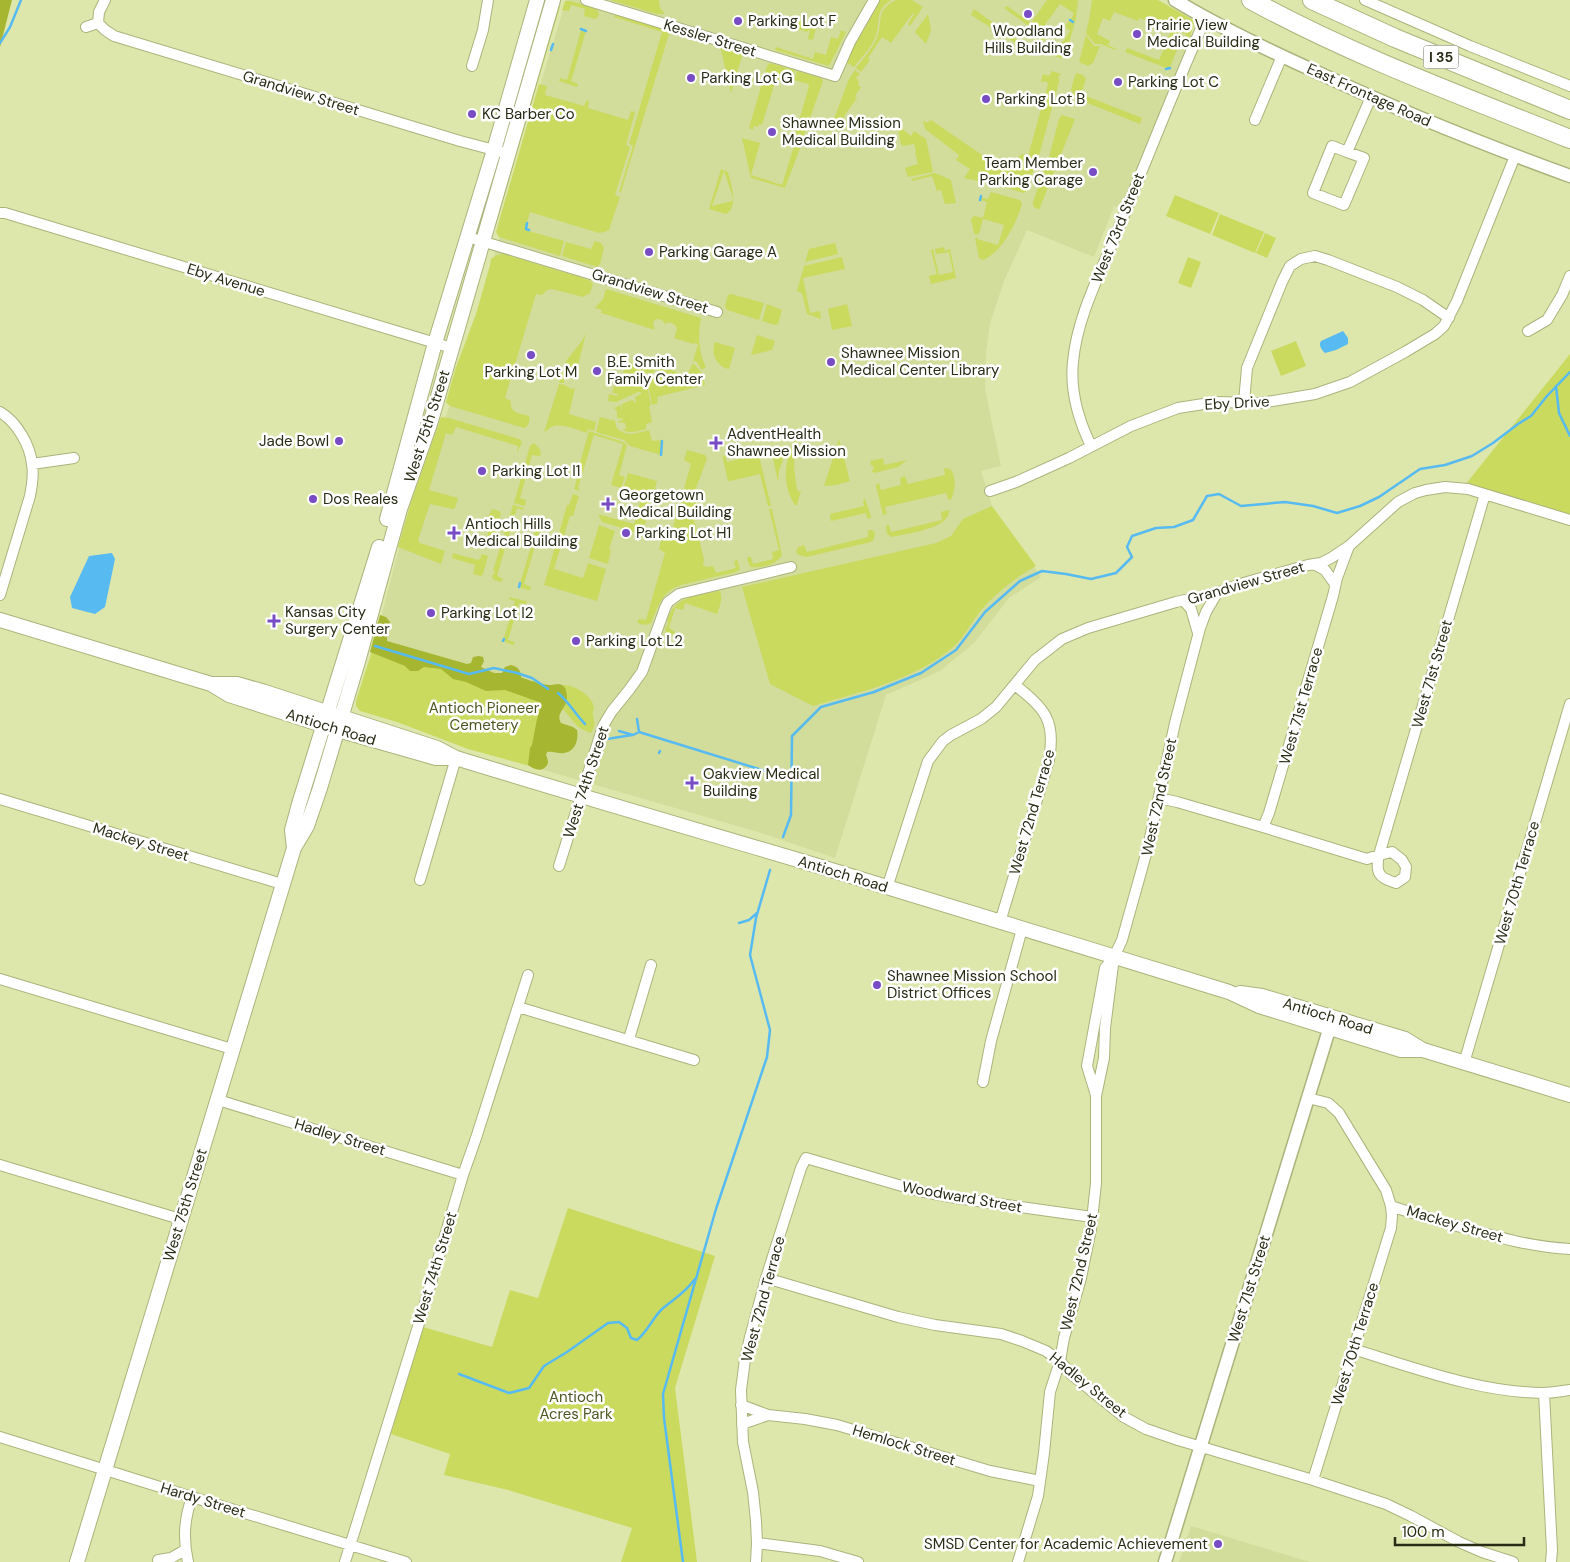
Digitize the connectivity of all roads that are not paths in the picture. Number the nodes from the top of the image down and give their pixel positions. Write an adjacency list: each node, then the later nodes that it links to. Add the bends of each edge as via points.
1 (105, 0): 12 (street)
2 (488, 0): 15 (street)
3 (537, 0): 21 (main road, West 75th Street)
4 (553, 0): 23 (main road, West 75th Street)
5 (586, 0): 6 (street, Kessler Street, via 834,76)
6 (874, 0)
7 (1176, 0): 11 (street, East Frontage Road)
8 (1251, 0): 20 (highway, I 35, via 1349,48)
9 (1312, 0): 18 (highway, I 35)
10 (1365, 0): 16 (street)
11 (1206, 17): 14 (street, East Frontage Road); 37 (street, West 73rd Street, via 1099,276 1075,345 1072,371 1077,410)
12 (98, 24): 13 (street); 21 (street, Grandview Street, via 114,36)
13 (86, 28)
14 (1282, 56): 17 (street, East Frontage Road); 19 (street)
15 (472, 66)
16 (1570, 86)
17 (1371, 97): 22 (street); 24 (street, East Frontage Road)
18 (1570, 110)
19 (1255, 120)
20 (1570, 139)
21 (494, 150): 23 (street, Grandview Street); 27 (main road, West 75th Street)
22 (1347, 152): 22 (street, via 1332,146 1313,192 1344,205 1364,158)
23 (509, 154): 28 (main road, West 75th Street)
24 (1515, 156): 25 (street, East Frontage Road); 31 (street, Eby Drive)
25 (1570, 176)
26 (0, 213): 33 (street, Eby Avenue)
27 (468, 237): 28 (street, Grandview Street); 33 (main road, West 75th Street)
28 (484, 243): 30 (street, Grandview Street); 34 (main road, West 75th Street)
29 (1570, 276): 32 (street, via 1547,320)
30 (717, 312)
31 (1449, 318): 35 (street, Eby Drive, via 1435,334 1350,382 1315,394 1261,403); 35 (street, via 1397,287 1315,256 1302,259 1290,266 1277,293 1247,368)
32 (1528, 331)
33 (435, 343): 34 (street, Eby Avenue); 54 (main road, West 75th Street, via 398,485)
34 (452, 348): 55 (main road, West 75th Street, via 393,534)
35 (1244, 402): 37 (street, Eby Drive, via 1216,402 1178,408 1131,426)
36 (0, 412): 39 (street, via 20,433)
37 (1092, 446): 40 (street, Eby Drive)
38 (74, 458): 39 (street)
39 (32, 464): 48 (street, via 30,496)
40 (990, 491)
41 (1485, 494): 42 (street, Grandview Street); 43 (street, Grandview Street, via 1445,487 1415,493 1388,510); 60 (street, West 71st Street, via 1379,855 1366,860)
42 (1570, 520)
43 (1349, 546): 44 (street, Grandview Street); 46 (street, West 71st Terrace)
44 (1314, 564): 46 (street, via 1325,570); 47 (street, Grandview Street)
45 (791, 567): 57 (street, West 74th Street, via 680,594 668,602 642,672 603,726)
46 (1335, 584): 60 (street, West 71st Terrace)
47 (1217, 593): 49 (street, Grandview Street); 51 (street, West 72nd Street)
48 (0, 594)
49 (1184, 601): 51 (street, West 72nd Street, via 1191,609); 52 (street, Grandview Street, via 1088,628 1062,639 1036,660)
50 (0, 620): 54 (main road, Antioch Road, via 211,684 229,695)
51 (1198, 635): 58 (street, West 72nd Street)
52 (1015, 685): 65 (street, Grandview Street, via 981,719 940,744 928,760); 66 (street, West 72nd Terrace, via 1045,713 1052,744)
53 (1570, 704): 77 (street, West 70th Terrace)
54 (325, 719): 55 (main road, Antioch Road); 61 (main road, West 75th Street, via 298,804 292,830)
55 (340, 723): 56 (main road, Antioch Road, via 436,758); 61 (main road, West 75th Street, via 307,826)
56 (456, 758): 57 (main road, Antioch Road); 63 (street)
57 (581, 797): 62 (street, West 74th Street); 65 (main road, Antioch Road)
58 (1159, 798): 60 (street); 68 (street, West 72nd Street, via 1144,863)
59 (0, 799): 64 (street, Mackey Street)
60 (1263, 827)
61 (294, 848): 64 (main road, West 75th Street)
62 (559, 866)
63 (420, 880)
64 (282, 884): 75 (main road, West 75th Street)
65 (887, 888): 66 (main road, Antioch Road)
66 (1000, 922): 67 (main road, Antioch Road)
67 (1022, 929): 68 (main road, Antioch Road); 78 (street, via 995,1024)
68 (1114, 957): 73 (main road, Antioch Road, via 1229,992 1262,996); 80 (street, West 72nd Street, via 1104,1058); 80 (street, West 72nd Street, via 1105,968 1087,1066)
69 (651, 965): 74 (street)
70 (528, 975): 72 (street, West 74th Street)
71 (0, 979): 75 (street)
72 (518, 1007): 74 (street); 85 (street, West 74th Street)
73 (1331, 1022): 77 (main road, Antioch Road, via 1405,1039 1423,1050); 81 (street, West 71st Street)
74 (629, 1039): 76 (street)
75 (232, 1049): 82 (main road, West 75th Street)
76 (694, 1060)
77 (1464, 1063): 79 (main road, Antioch Road)
78 (983, 1082)
79 (1570, 1095)
80 (1096, 1096): 87 (street, West 72nd Street, via 1096,1183)
81 (1308, 1098): 86 (street, Mackey Street, via 1328,1103 1339,1113 1386,1190); 99 (street, West 71st Street)
82 (218, 1100): 85 (street, Hadley Street); 88 (main road, West 75th Street)
83 (806, 1158): 87 (street, Woodward Street, via 941,1196); 90 (street, West 72nd Terrace)
84 (0, 1165): 88 (street)
85 (463, 1175): 105 (street, West 74th Street)
86 (1391, 1206): 89 (street, Mackey Street, via 1492,1236); 91 (street, West 70th Terrace, via 1391,1228)
87 (1092, 1217): 92 (street, West 72nd Street)
88 (180, 1219): 100 (main road, West 75th Street)
89 (1570, 1249)
90 (766, 1278): 92 (street, Hadley Street, via 898,1317 1001,1334 1046,1351); 95 (street, West 72nd Terrace, via 745,1360)
91 (1353, 1349): 94 (street, via 1470,1384); 101 (street, West 70th Terrace)
92 (1060, 1361): 99 (street, Hadley Street, via 1124,1417 1161,1435); 102 (street, West 72nd Street, via 1050,1392)
93 (1570, 1390): 94 (street)
94 (1544, 1393): 117 (street)
95 (741, 1405): 96 (street, Hemlock Street); 97 (street, West 72nd Terrace)
96 (768, 1415): 97 (street, Hemlock Street); 102 (street, Hemlock Street, via 836,1425 990,1471)
97 (742, 1424): 104 (street, West 72nd Terrace)
98 (0, 1437): 100 (street, Hardy Street)
99 (1201, 1447): 101 (street, Hadley Street); 115 (street, West 71st Street)
100 (105, 1470): 103 (street, Hardy Street); 108 (main road, West 75th Street)
101 (1313, 1480): 116 (street, Hadley Street, via 1386,1504 1459,1542)
102 (1040, 1481): 114 (street, West 72nd Street)
103 (192, 1497): 105 (street, Hardy Street); 106 (street, via 184,1528)
104 (757, 1543): 112 (street, West 72nd Terrace); 113 (street, via 820,1551)
105 (350, 1545): 110 (street, West 74th Street); 111 (street, Hardy Street)
106 (186, 1550): 107 (street, via 172,1558); 109 (street)
107 (158, 1560)
108 (77, 1562)
109 (188, 1562)
110 (345, 1562)
111 (406, 1562)
112 (756, 1562)
113 (858, 1562)
114 (1018, 1562)
115 (1165, 1562)
116 (1513, 1562)
117 (1551, 1562)

